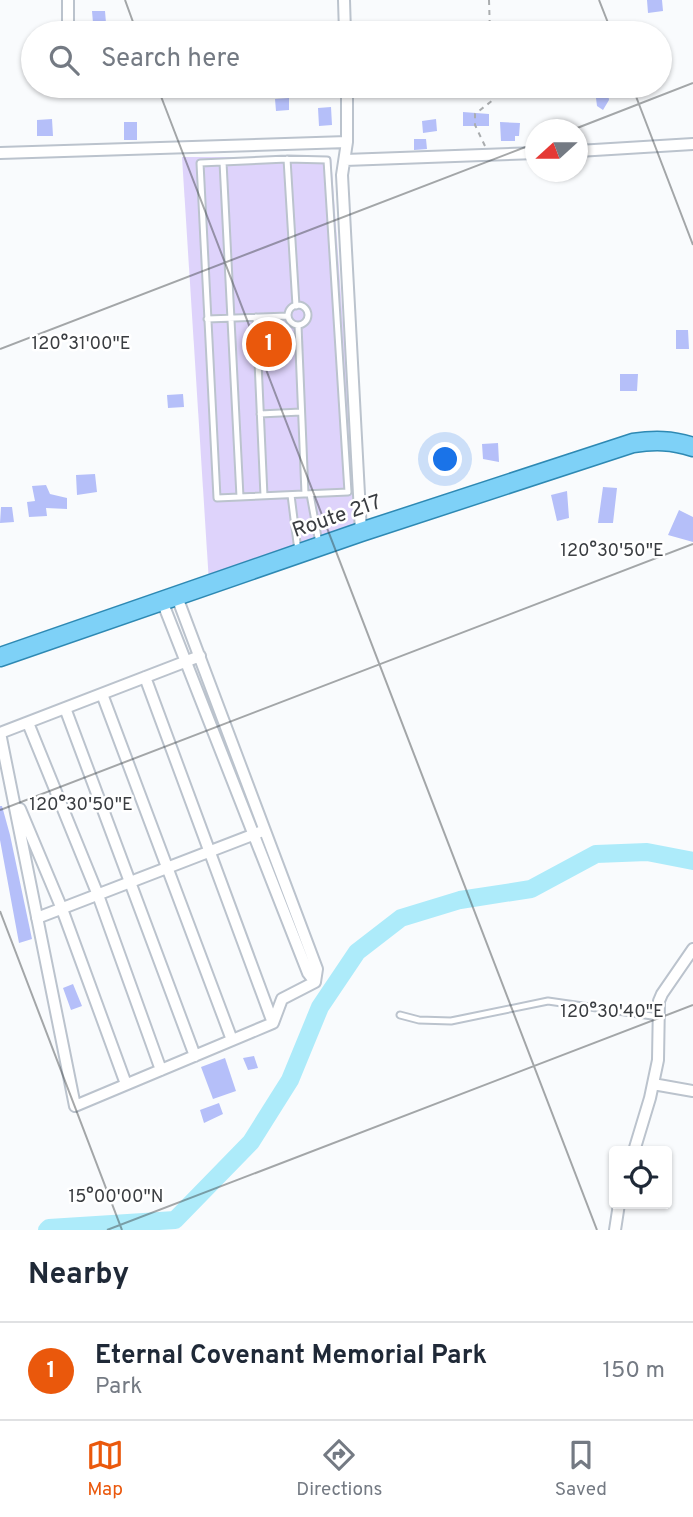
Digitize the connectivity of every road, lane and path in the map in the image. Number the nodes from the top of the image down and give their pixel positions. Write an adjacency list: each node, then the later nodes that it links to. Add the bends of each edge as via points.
1 (68, 0): 4 (street)
2 (344, 0): 5 (street)
3 (489, 0): 6 (path)
4 (68, 21)
5 (345, 21)
6 (490, 21)
7 (347, 98): 9 (street)
8 (493, 98): 14 (path, via 476,112 474,120)
9 (347, 142): 12 (street); 16 (street)
10 (693, 144): 11 (street)
11 (588, 150)
12 (0, 153)
13 (525, 154): 14 (street)
14 (491, 156): 16 (street)
15 (287, 159): 17 (lane); 18 (lane); 27 (lane, via 327,160 348,492)
16 (345, 160): 31 (street, via 342,187)
17 (223, 162): 20 (lane); 22 (lane, via 200,163)
18 (296, 306): 19 (lane); 23 (lane, via 304,308 307,316)
19 (288, 316): 21 (lane); 23 (lane)
20 (232, 317): 21 (lane); 22 (lane); 30 (lane)
21 (256, 317): 25 (lane)
22 (207, 319): 30 (lane, via 216,498)
23 (298, 325): 24 (lane)
24 (301, 412): 25 (lane); 27 (lane)
25 (260, 414): 29 (lane)
26 (693, 447): 31 (main road, Route 217, via 667,441 632,443)
27 (308, 494): 28 (lane); 32 (lane)
28 (291, 495): 29 (lane); 33 (lane)
29 (264, 496): 30 (lane)
30 (240, 497)
31 (361, 532): 32 (main road, Route 217)
32 (320, 547): 33 (main road, Route 217)
33 (299, 554): 34 (main road, Route 217)
34 (170, 599): 35 (street); 36 (main road, Route 217); 37 (street)
35 (200, 656): 37 (street); 43 (street)
36 (0, 657)
37 (187, 661): 38 (street); 44 (street)
38 (145, 677): 39 (street); 45 (street)
39 (102, 694): 40 (street); 46 (street)
40 (65, 708): 41 (street); 47 (street)
41 (28, 723): 42 (street, via 1,733); 48 (street)
42 (11, 788): 49 (street); 50 (street)
43 (266, 830): 44 (street); 52 (street, via 317,969)
44 (255, 834): 45 (street); 52 (street)
45 (210, 852): 46 (street); 55 (street)
46 (168, 868): 47 (street); 56 (street)
47 (131, 882): 48 (street); 57 (street)
48 (98, 895): 49 (street); 58 (street)
49 (62, 909): 50 (street); 59 (street)
50 (37, 918): 59 (street, via 75,1106)
51 (693, 949): 54 (street, via 662,994)
52 (315, 982): 55 (street, via 282,999)
53 (400, 1015): 54 (lane, via 451,1021 548,1001)
54 (659, 1017): 60 (street)
55 (273, 1023): 56 (street)
56 (232, 1040): 57 (street)
57 (195, 1056): 58 (street)
58 (162, 1070): 59 (street)
59 (126, 1084)
60 (653, 1084): 61 (street); 62 (street)
61 (693, 1091)
62 (635, 1146)
63 (618, 1209): 64 (street)
64 (615, 1230)

